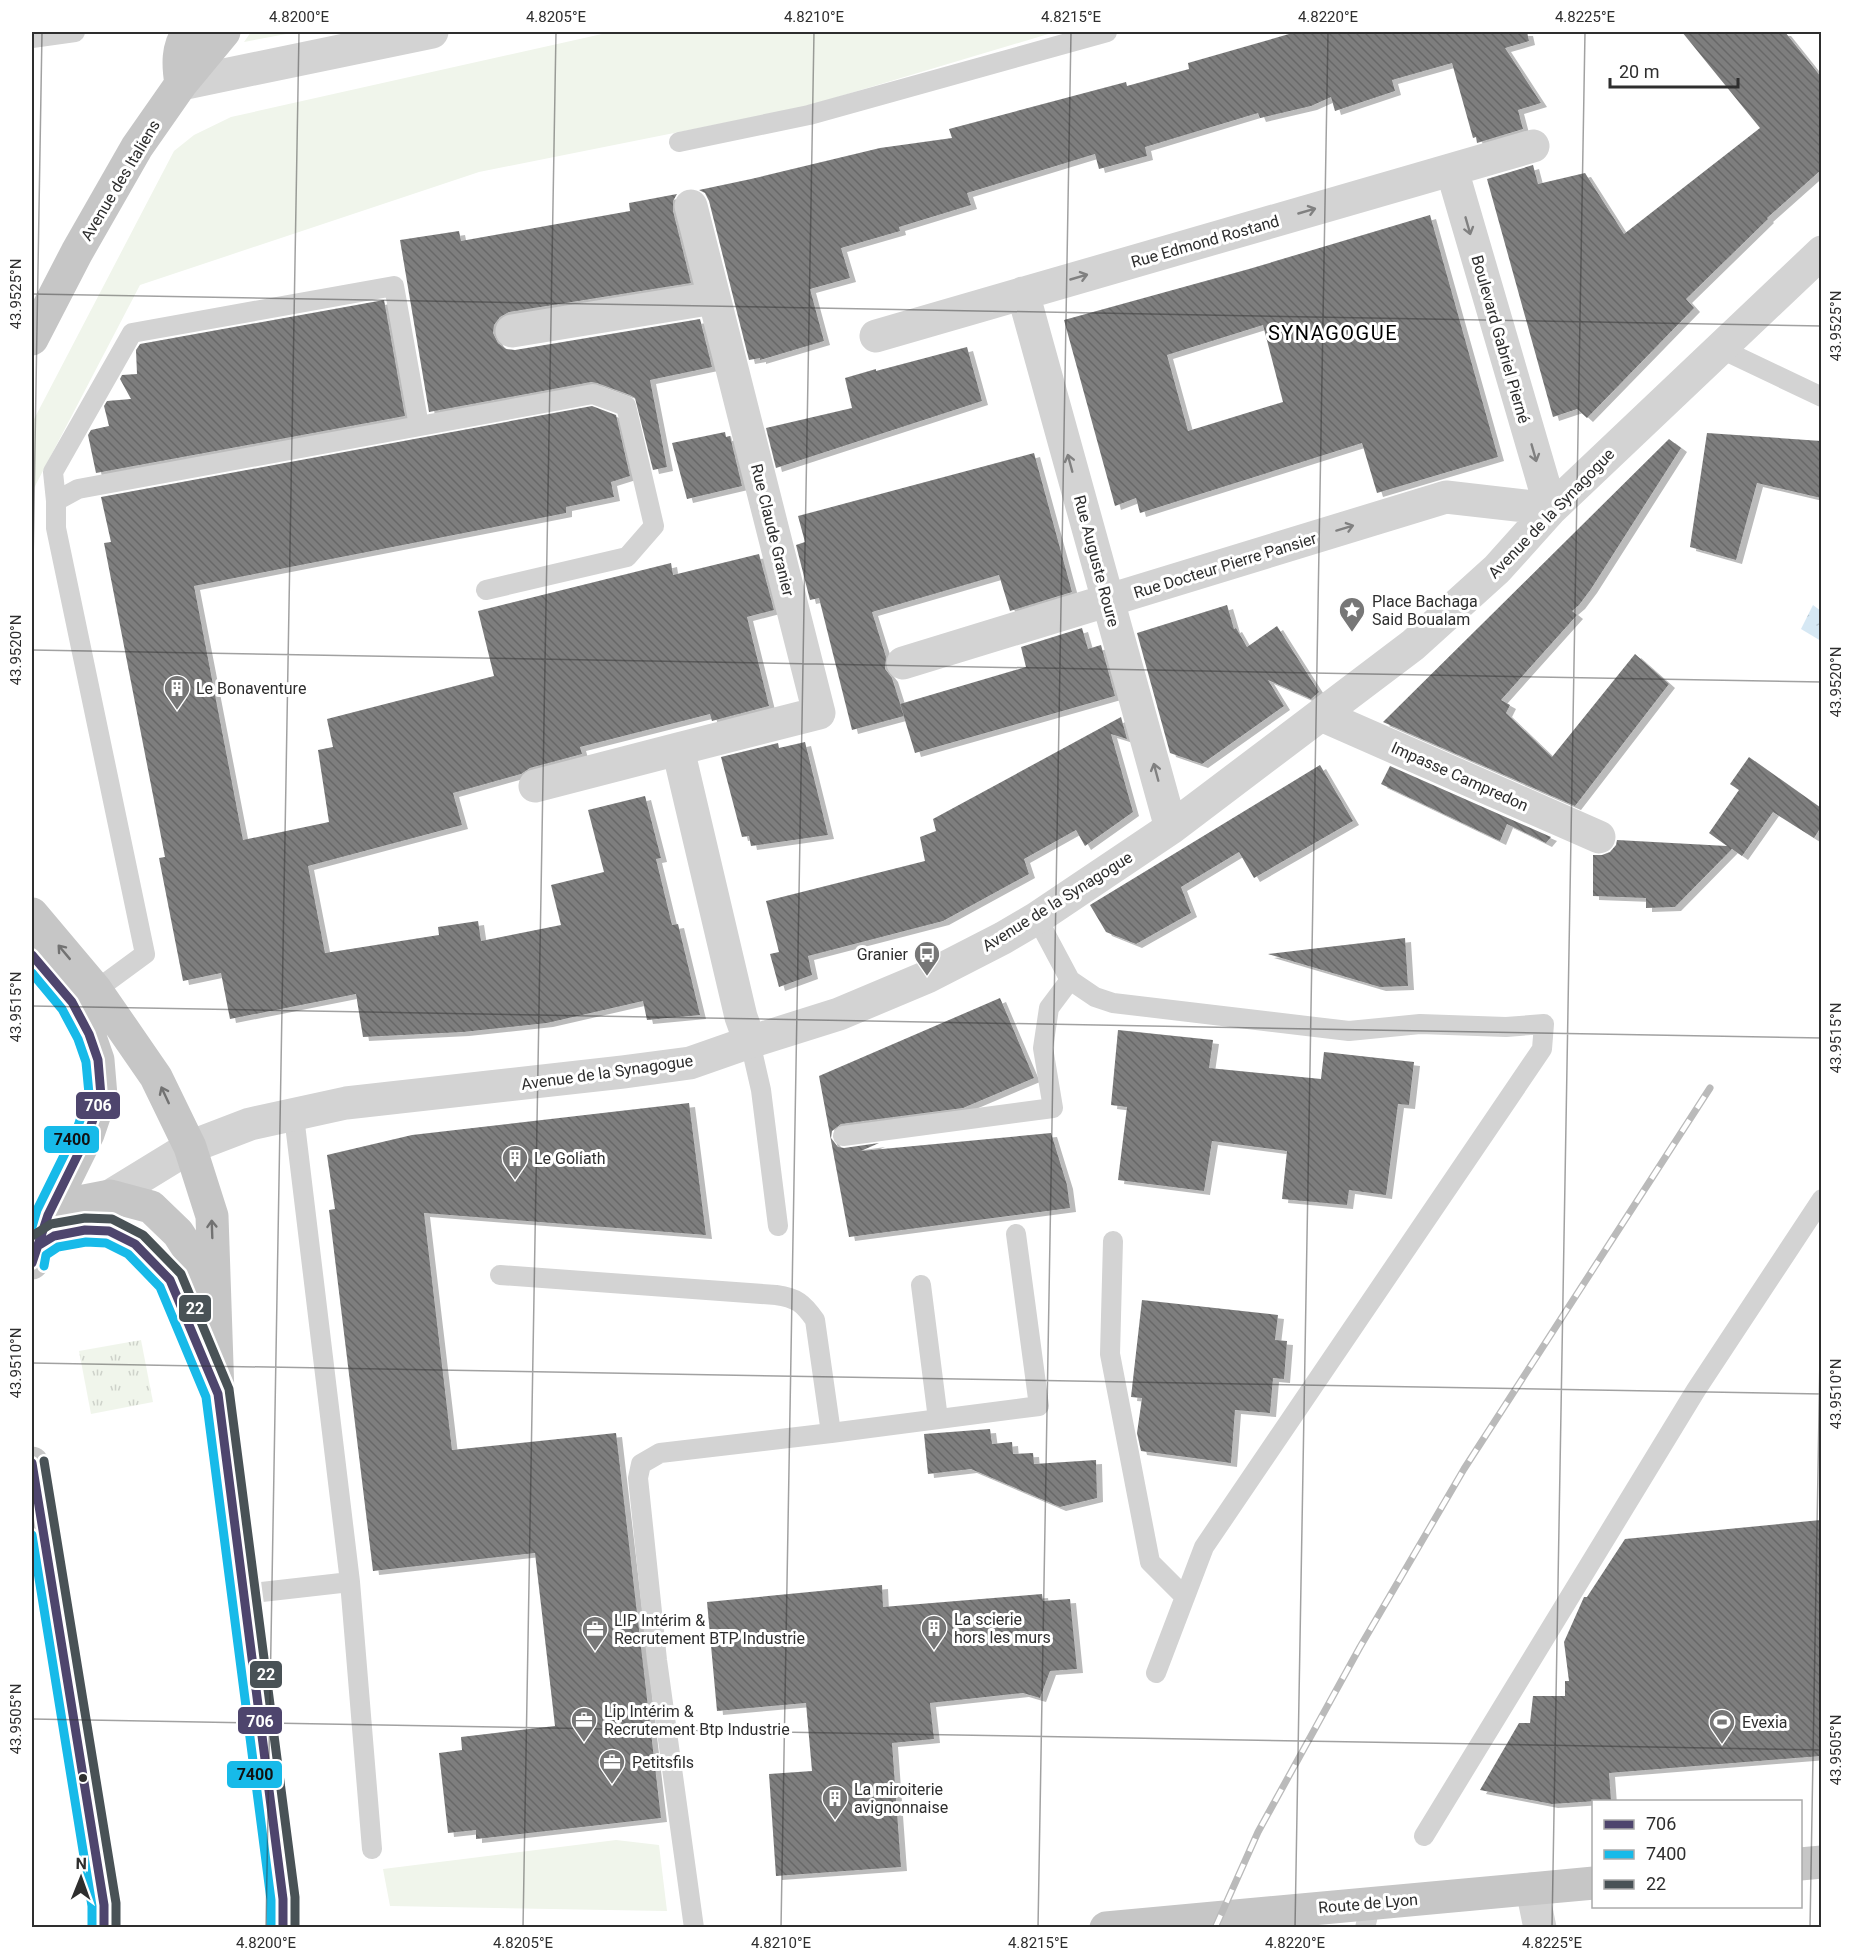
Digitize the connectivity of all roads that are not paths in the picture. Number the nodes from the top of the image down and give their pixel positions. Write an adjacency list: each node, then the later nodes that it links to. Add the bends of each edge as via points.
1 (75, 32): 6 (lane)
2 (188, 32): 7 (main road, via 182,40 178,63)
3 (224, 32): 7 (main road, Avenue des Italiens)
4 (432, 32): 7 (street)
5 (1107, 32): 8 (lane, via 808,115)
6 (32, 38)
7 (181, 84): 17 (main road, Avenue des Italiens, via 136,147)
8 (679, 142)
9 (1533, 146): 10 (street, Rue Edmond Rostand)
10 (1452, 170): 13 (street, Rue Edmond Rostand, one-way to 10); 22 (street, Boulevard Gabriel Pierné, one-way to 22)
11 (691, 206): 14 (street, Rue Claude Granier)
12 (1821, 252): 18 (street, Avenue de la Synagogue)
13 (1023, 293): 16 (street, Rue Edmond Rostand); 24 (street, Rue Auguste Roure, one-way to 13)
14 (714, 298): 15 (street); 27 (street, Rue Claude Granier, via 819,713)
15 (512, 331)
16 (876, 336)
17 (32, 339)
18 (1719, 348): 19 (lane); 22 (street, Avenue de la Synagogue)
19 (1821, 397)
20 (419, 426): 21 (lane, via 78,489); 21 (lane, via 394,286 132,333 53,472); 23 (lane, via 593,394 626,406 654,526 627,557)
21 (56, 501): 35 (lane, via 56,528 145,954)
22 (1551, 509): 24 (street, Rue Docteur Pierre Pansier, one-way to 22, via 1446,497); 26 (street, Avenue de la Synagogue, via 1497,569 1413,645)
23 (486, 590)
24 (1108, 601): 25 (street, Rue Docteur Pierre Pansier); 29 (street, Rue Auguste Roure, one-way to 24)
25 (903, 663)
26 (1321, 715): 29 (street, Avenue de la Synagogue); 30 (street, Impasse Campredon)
27 (678, 749): 28 (street, Rue Claude Granier); 36 (street)
28 (535, 786)
29 (1171, 828): 32 (street, Avenue de la Synagogue)
30 (1599, 837)
31 (32, 914): 35 (main road, one-way to 31)
32 (1037, 918): 34 (lane); 36 (street, Avenue de la Synagogue, via 927,977 839,1014)
33 (32, 955): 42 (main road, via 72,1002 89,1034 101,1077 101,1096 88,1134)
34 (1070, 980): 38 (lane, via 1049,1008 1043,1048 1053,1108); 56 (lane, via 1095,997 1113,1003 1349,1031 1420,1024 1544,1024 1542,1049 1204,1547)
35 (96, 990): 39 (main road, one-way to 35, via 156,1077)
36 (750, 1042): 37 (street, Avenue de la Synagogue, via 690,1063 346,1103); 43 (lane, via 761,1090)
37 (294, 1116): 39 (street, Avenue de la Synagogue, via 250,1124); 54 (lane)
38 (843, 1136)
39 (190, 1147): 40 (street, Avenue de la Synagogue); 49 (main road, one-way to 39, via 212,1216)
40 (110, 1196): 42 (main road); 49 (main road, via 152,1207 178,1233 191,1253)
41 (1821, 1199): 58 (lane, via 1696,1389)
42 (40, 1212): 46 (main road)
43 (778, 1226)
44 (1016, 1234): 51 (lane, via 1039,1406)
45 (1113, 1241): 56 (lane, via 1110,1354 1150,1562)
46 (34, 1255): 50 (lane, via 54,1236 85,1230 109,1231 135,1244 170,1280)
47 (500, 1275): 52 (lane, via 793,1298 815,1320)
48 (921, 1285): 51 (lane)
49 (215, 1350): 50 (main road)
50 (218, 1394): 55 (main road)
51 (938, 1419): 52 (lane)
52 (831, 1433): 68 (lane, via 660,1453 641,1464 638,1478 657,1660)
53 (32, 1463): 66 (main road)
54 (350, 1582): 55 (lane); 59 (lane)
55 (244, 1594): 64 (main road)
56 (1185, 1597): 57 (lane)
57 (1156, 1674)
58 (1424, 1836)
59 (372, 1849)
60 (1821, 1862): 61 (main road)
61 (1802, 1864)
62 (1592, 1883): 63 (main road, Route de Lyon)
63 (1532, 1889): 65 (main road, Route de Lyon); 70 (street)
64 (283, 1913): 67 (main road)
65 (1368, 1915): 69 (main road, Route de Lyon)
66 (108, 1920)
67 (305, 1928)
68 (694, 1928)
69 (1106, 1928)
70 (1540, 1928)

